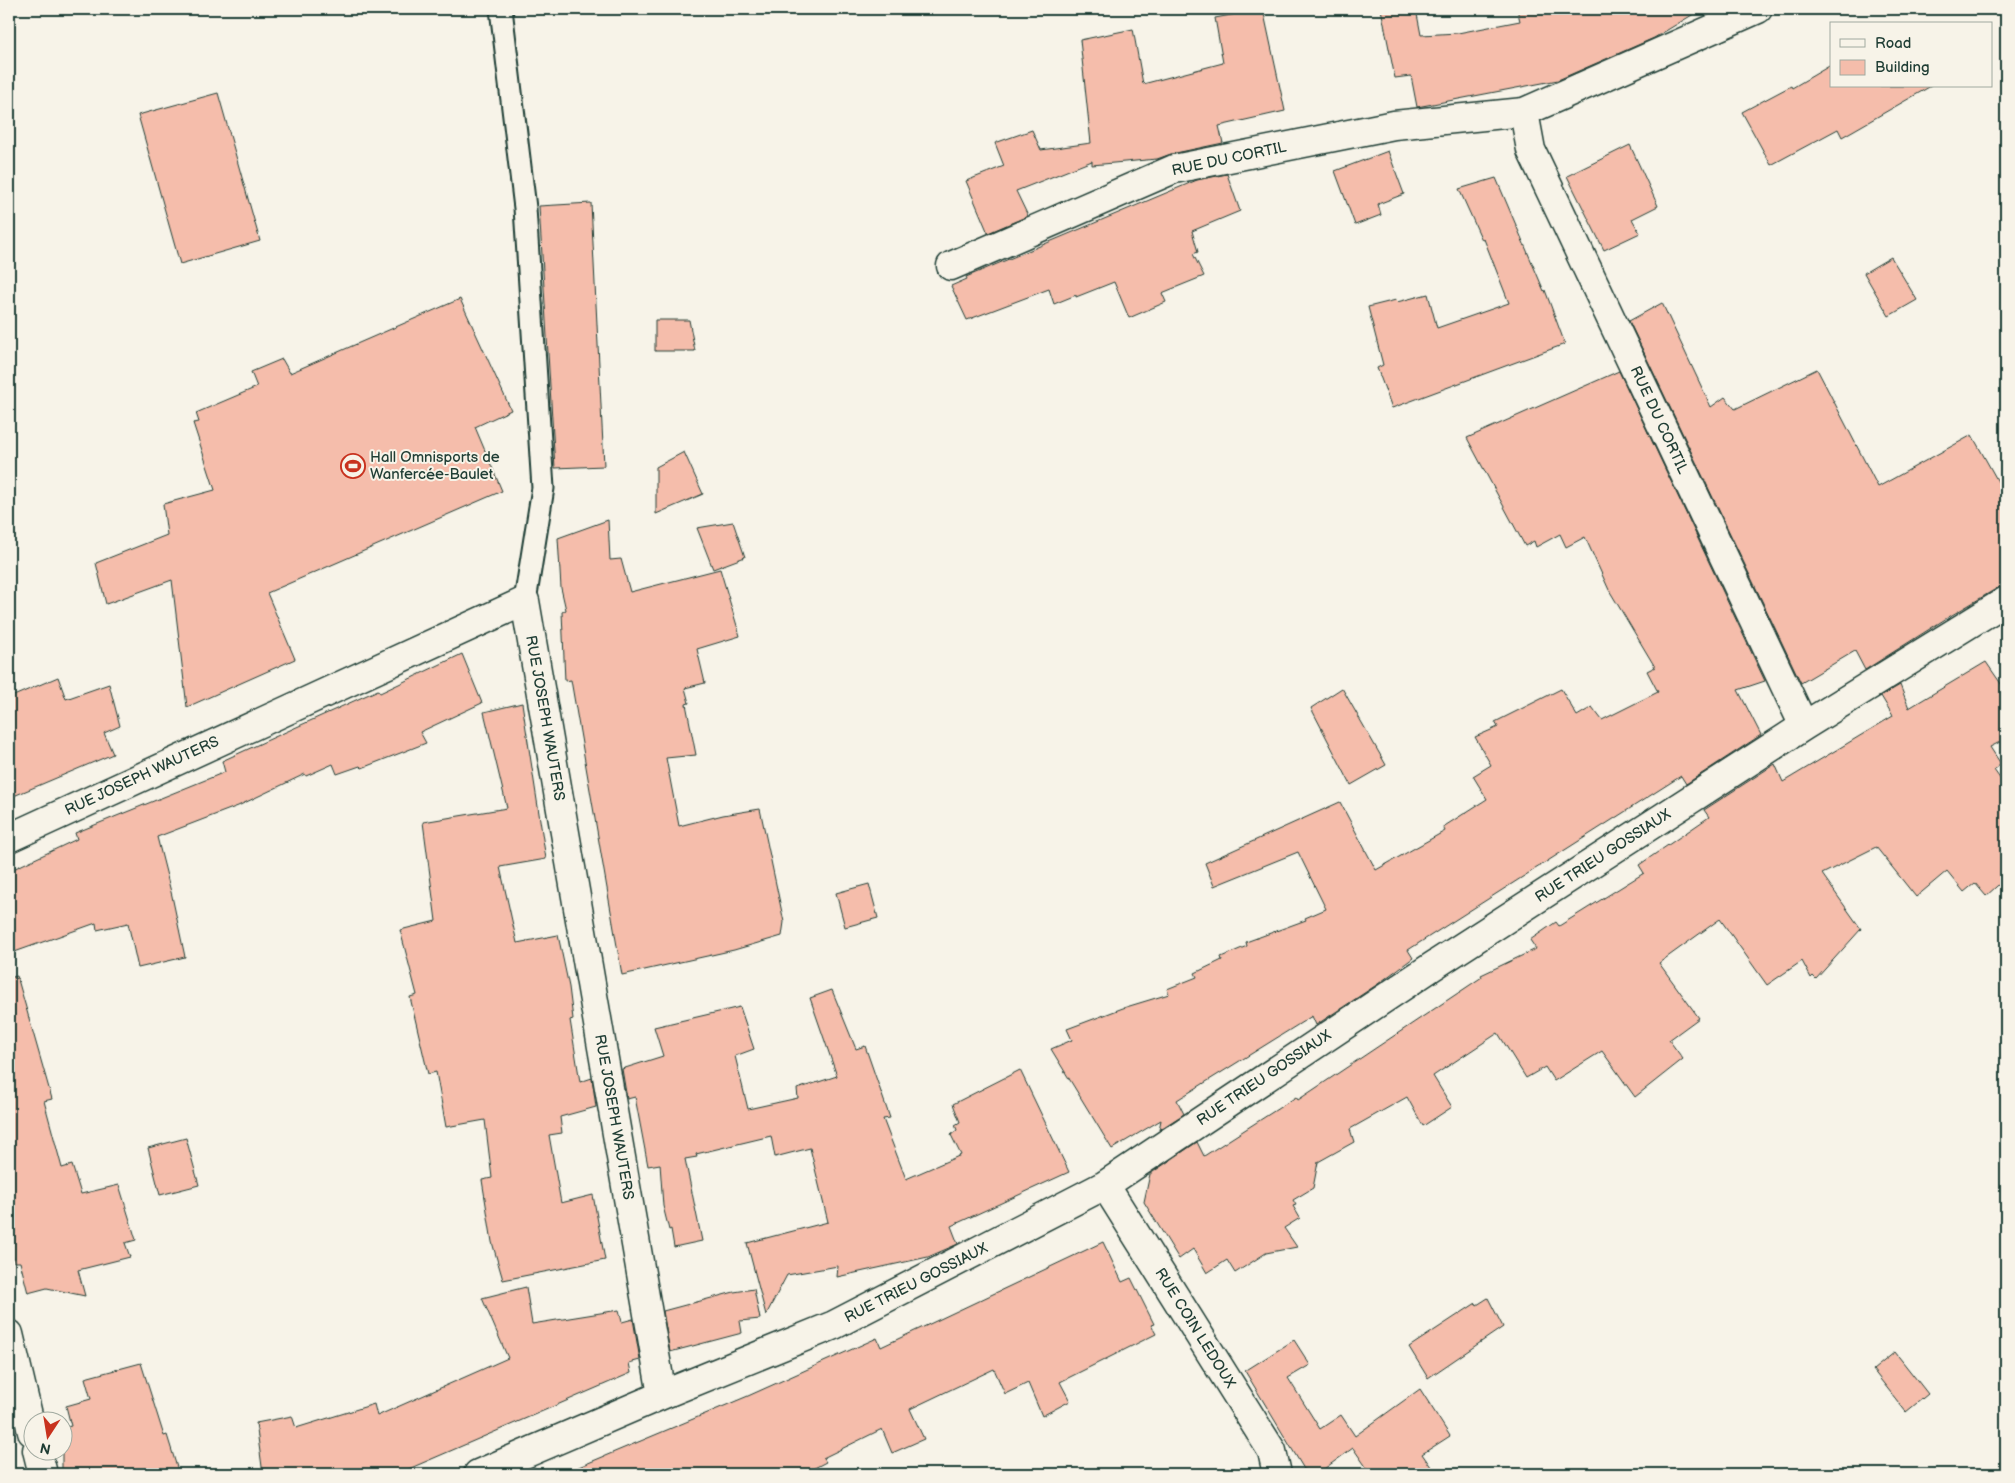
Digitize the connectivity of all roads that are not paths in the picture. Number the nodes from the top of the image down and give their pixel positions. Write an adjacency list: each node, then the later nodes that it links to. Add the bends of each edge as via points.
1 (500, 9): 5 (lane, via 525,208 543,488)
2 (1758, 9): 3 (street, RUE DU CORTIL)
3 (1524, 112): 4 (street, RUE DU CORTIL, via 1394,125 1174,169); 7 (street, RUE DU CORTIL, via 1531,150)
4 (951, 266)
5 (525, 601): 8 (street, RUE JOSEPH WAUTERS); 11 (street, RUE JOSEPH WAUTERS)
6 (2006, 601): 7 (street, RUE TRIEU GOSSIAUX)
7 (1804, 726): 9 (street, RUE TRIEU GOSSIAUX, via 1433,966)
8 (9, 838)
9 (1105, 1185): 11 (street, RUE TRIEU GOSSIAUX, via 834,1326); 16 (street, RUE COIN LEDOUX, via 1272,1451)
10 (9, 1334): 12 (street)
11 (662, 1395): 15 (street, RUE TRIEU GOSSIAUX)
12 (27, 1410)
13 (40, 1460): 14 (street)
14 (43, 1474)
15 (478, 1474)
16 (1277, 1474)

